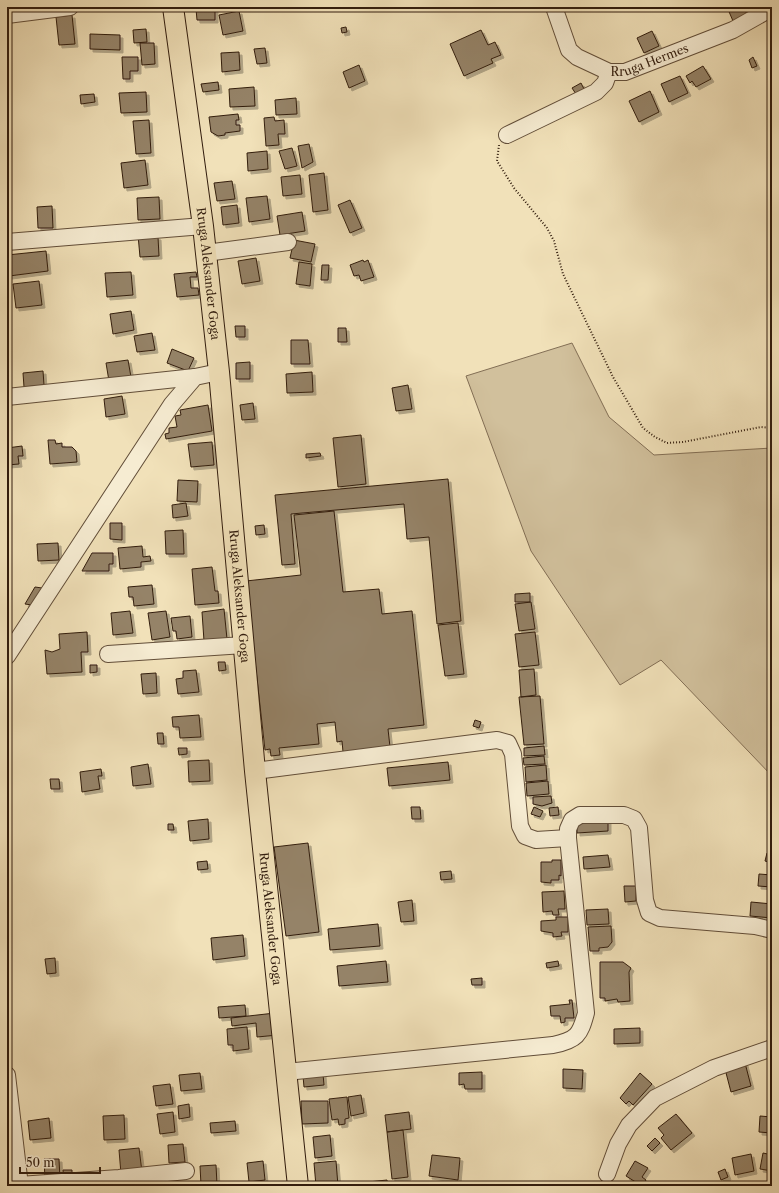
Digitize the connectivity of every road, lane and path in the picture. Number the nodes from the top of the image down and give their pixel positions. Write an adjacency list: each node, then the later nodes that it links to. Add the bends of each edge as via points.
1 (70, 7): 5 (street)
2 (173, 7): 8 (main road, Rruga Aleksander Goga)
3 (554, 7): 6 (street, Rruga Hermes, via 569,50 577,57)
4 (772, 8): 6 (street, Rruga Hermes, via 733,30 639,68 625,72)
5 (7, 15)
6 (609, 72): 7 (street, via 605,83 596,92)
7 (508, 135): 15 (path, via 498,145 497,161 554,241 566,280 613,377 643,428 655,438 667,443 761,427)
8 (203, 226): 9 (street); 11 (main road, Rruga Aleksander Goga)
9 (7, 242)
10 (288, 242): 11 (street)
11 (206, 253): 12 (main road, Rruga Aleksander Goga)
12 (219, 372): 13 (street); 16 (main road, Rruga Aleksander Goga)
13 (195, 377): 14 (street); 18 (street, via 172,404)
14 (7, 397)
15 (772, 428)
16 (244, 645): 17 (street); 19 (main road, Rruga Aleksander Goga)
17 (108, 654)
18 (7, 656)
19 (255, 771): 20 (street, via 497,740 508,743 513,754 520,826 525,836 536,840); 23 (main road, Rruga Aleksander Goga)
20 (568, 838): 21 (street, via 572,820 580,815 624,815 634,819 639,828 644,900 649,913 660,918 755,926); 23 (street, via 586,1013 581,1032 568,1042 554,1045)
21 (772, 930)
22 (772, 1048): 26 (street, via 714,1068 655,1098 629,1125 618,1144)
23 (286, 1072): 28 (main road, Rruga Aleksander Goga)
24 (7, 1075): 27 (street)
25 (186, 1171): 27 (street)
26 (607, 1174)
27 (19, 1186)
28 (298, 1186)

